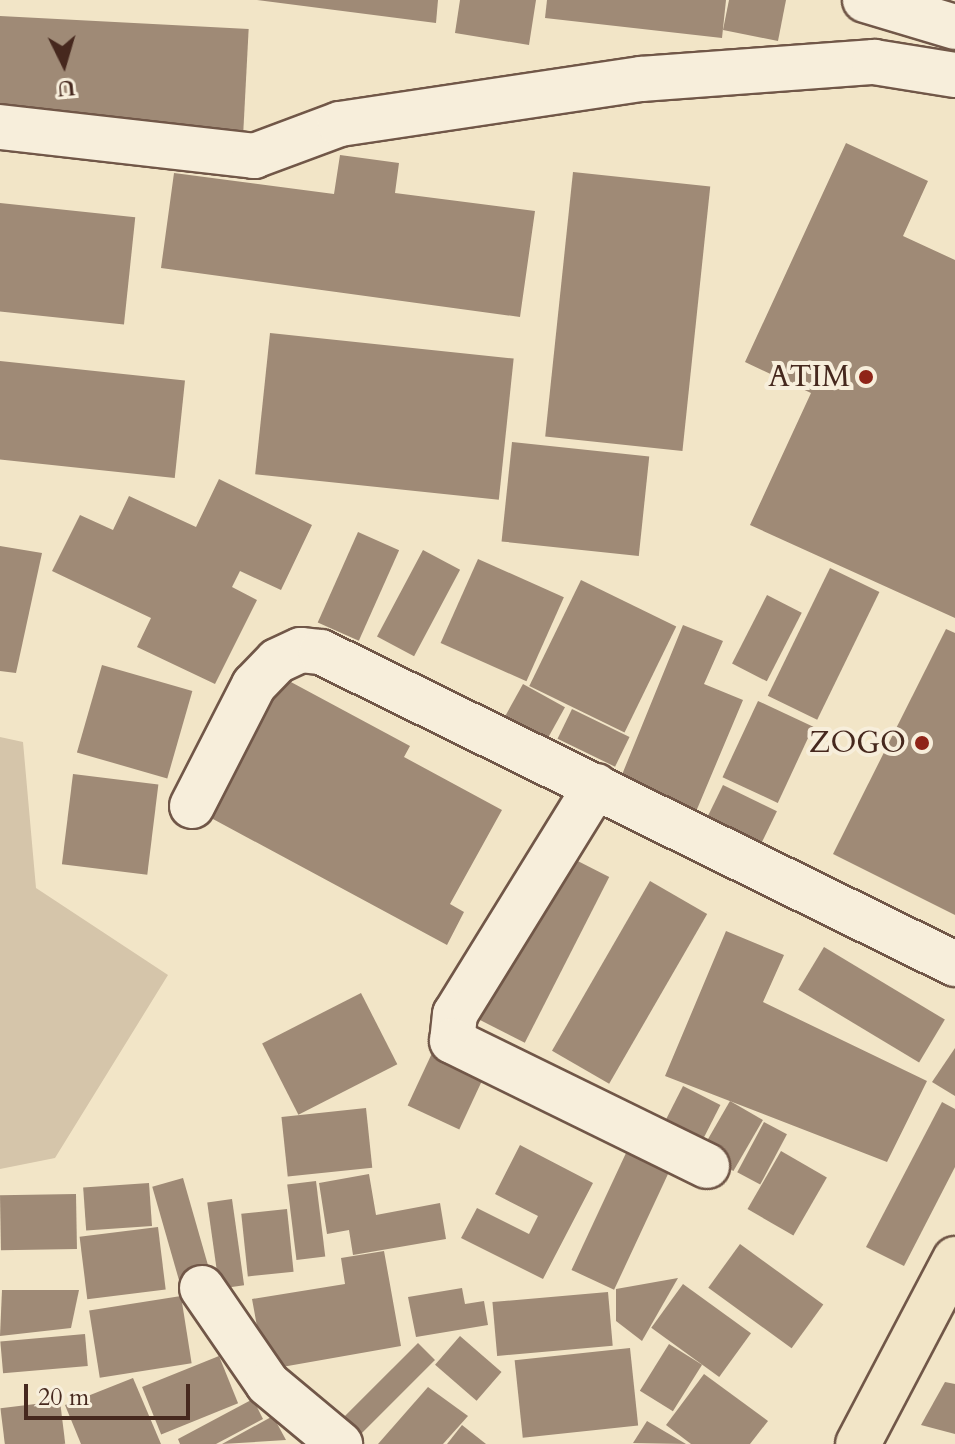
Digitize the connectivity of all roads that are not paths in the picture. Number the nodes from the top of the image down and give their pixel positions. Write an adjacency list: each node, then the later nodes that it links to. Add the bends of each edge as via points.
1 (865, 0): 2 (street)
2 (955, 27)
3 (955, 75): 4 (street, via 874,62 641,79 340,124 254,156)
4 (0, 127)
5 (596, 786): 6 (street, via 321,652 301,650 277,661 254,685); 7 (street); 8 (street, via 455,1014 452,1041)
6 (192, 806)
7 (955, 964)
8 (707, 1166)
9 (955, 1259): 12 (main road)
10 (202, 1288): 11 (street, via 268,1384)
11 (340, 1444)
12 (858, 1444)

